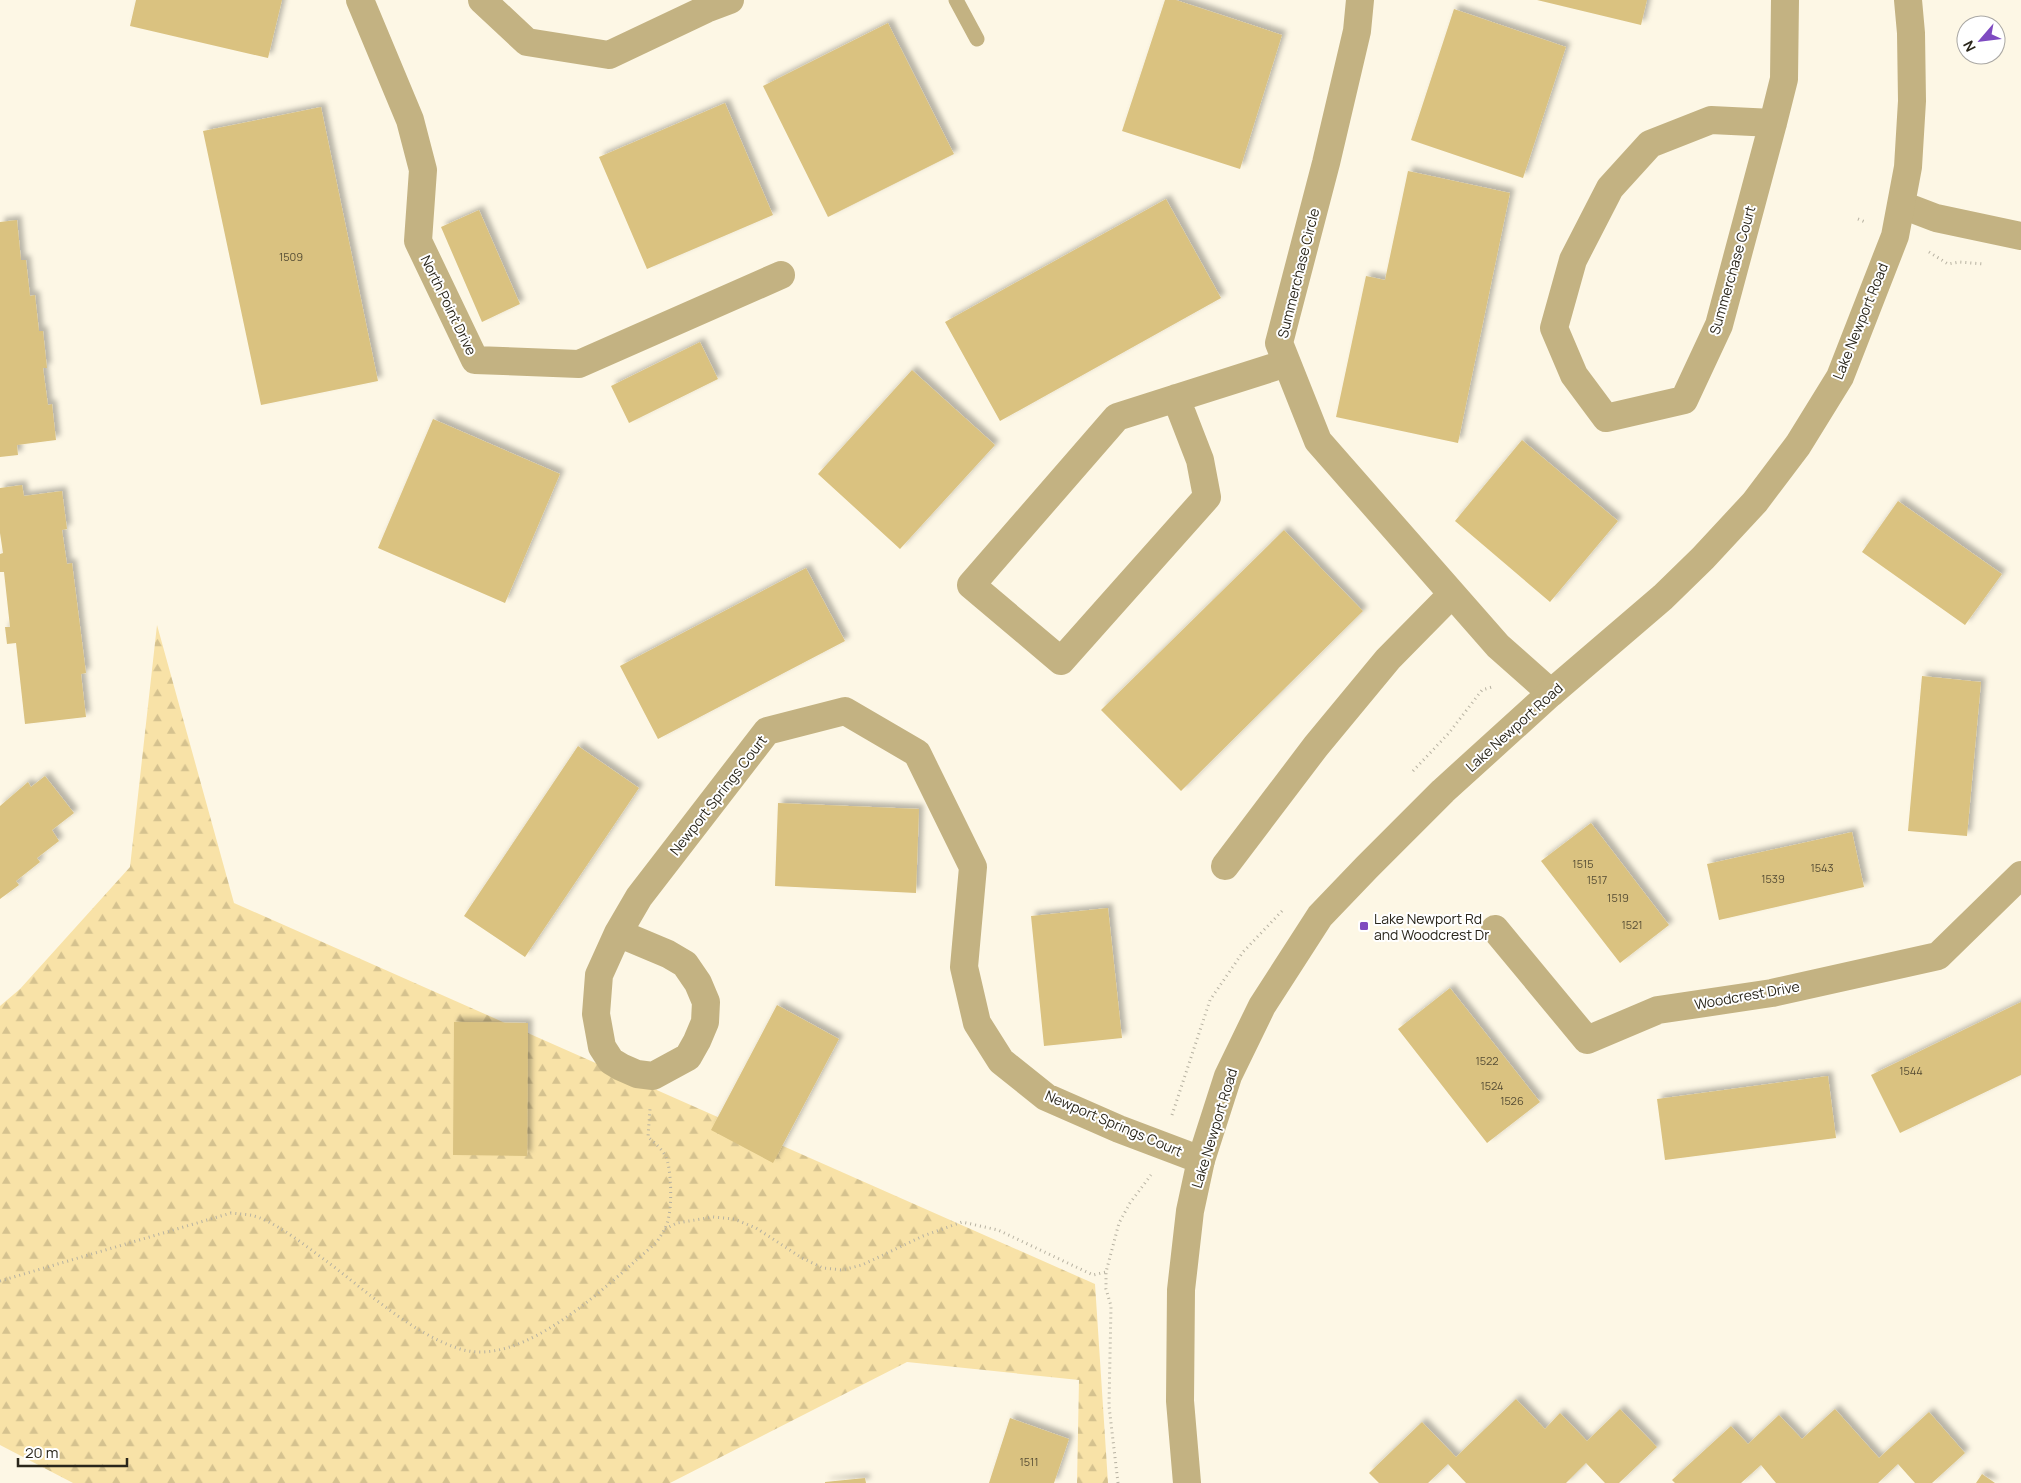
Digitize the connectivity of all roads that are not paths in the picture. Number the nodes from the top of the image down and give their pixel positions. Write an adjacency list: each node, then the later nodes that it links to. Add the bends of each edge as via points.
1 (360, 0): 12 (street, North Point Drive, via 410,120 423,170 418,241 475,360 579,364)
2 (482, 0): 3 (street, via 527,42 609,55)
3 (730, 0)
4 (956, 0): 8 (lane)
5 (1360, 0): 13 (street, Summerchase Circle, via 1357,31 1326,163 1279,343)
6 (1786, 0): 9 (street, Summerchase Court, via 1784,79)
7 (1908, 0): 10 (street, Lake Newport Road, via 1912,101)
8 (978, 39)
9 (1773, 123): 9 (street, Summerchase Court, via 1719,325 1684,400 1606,418 1574,375 1554,328 1573,260 1610,188 1650,144 1711,120)
10 (1902, 205): 11 (street, via 1936,218); 16 (street, Lake Newport Road, via 1895,236 1840,377 1798,445 1755,502 1703,558 1663,597)
11 (2021, 236)
12 (780, 275)
13 (1287, 362): 14 (street); 15 (street, Summerchase Circle, via 1318,441)
14 (1176, 398): 14 (street, via 1117,417 970,585 1061,661 1206,497 1200,460)
15 (1452, 594): 16 (street, Summerchase Circle, via 1498,646); 17 (street, via 1388,659 1316,746)
16 (1551, 693): 21 (street, Lake Newport Road, via 1443,791 1320,916 1262,1006 1228,1076)
17 (1225, 866)
18 (2021, 875): 19 (street, Woodcrest Drive, via 1938,956 1772,993 1658,1010 1587,1040)
19 (1495, 929)
20 (618, 933): 20 (street, Newport Springs Court, via 599,974 596,1014 602,1047 611,1061 621,1067 653,1076 688,1057 705,1022 706,1002 685,964); 21 (street, Newport Springs Court, via 639,897 767,731 845,711 917,753 973,867 964,967 977,1023 1000,1061 1046,1097)
21 (1201, 1160): 22 (street, Lake Newport Road, via 1190,1211 1181,1290 1180,1401)
22 (1187, 1483)

